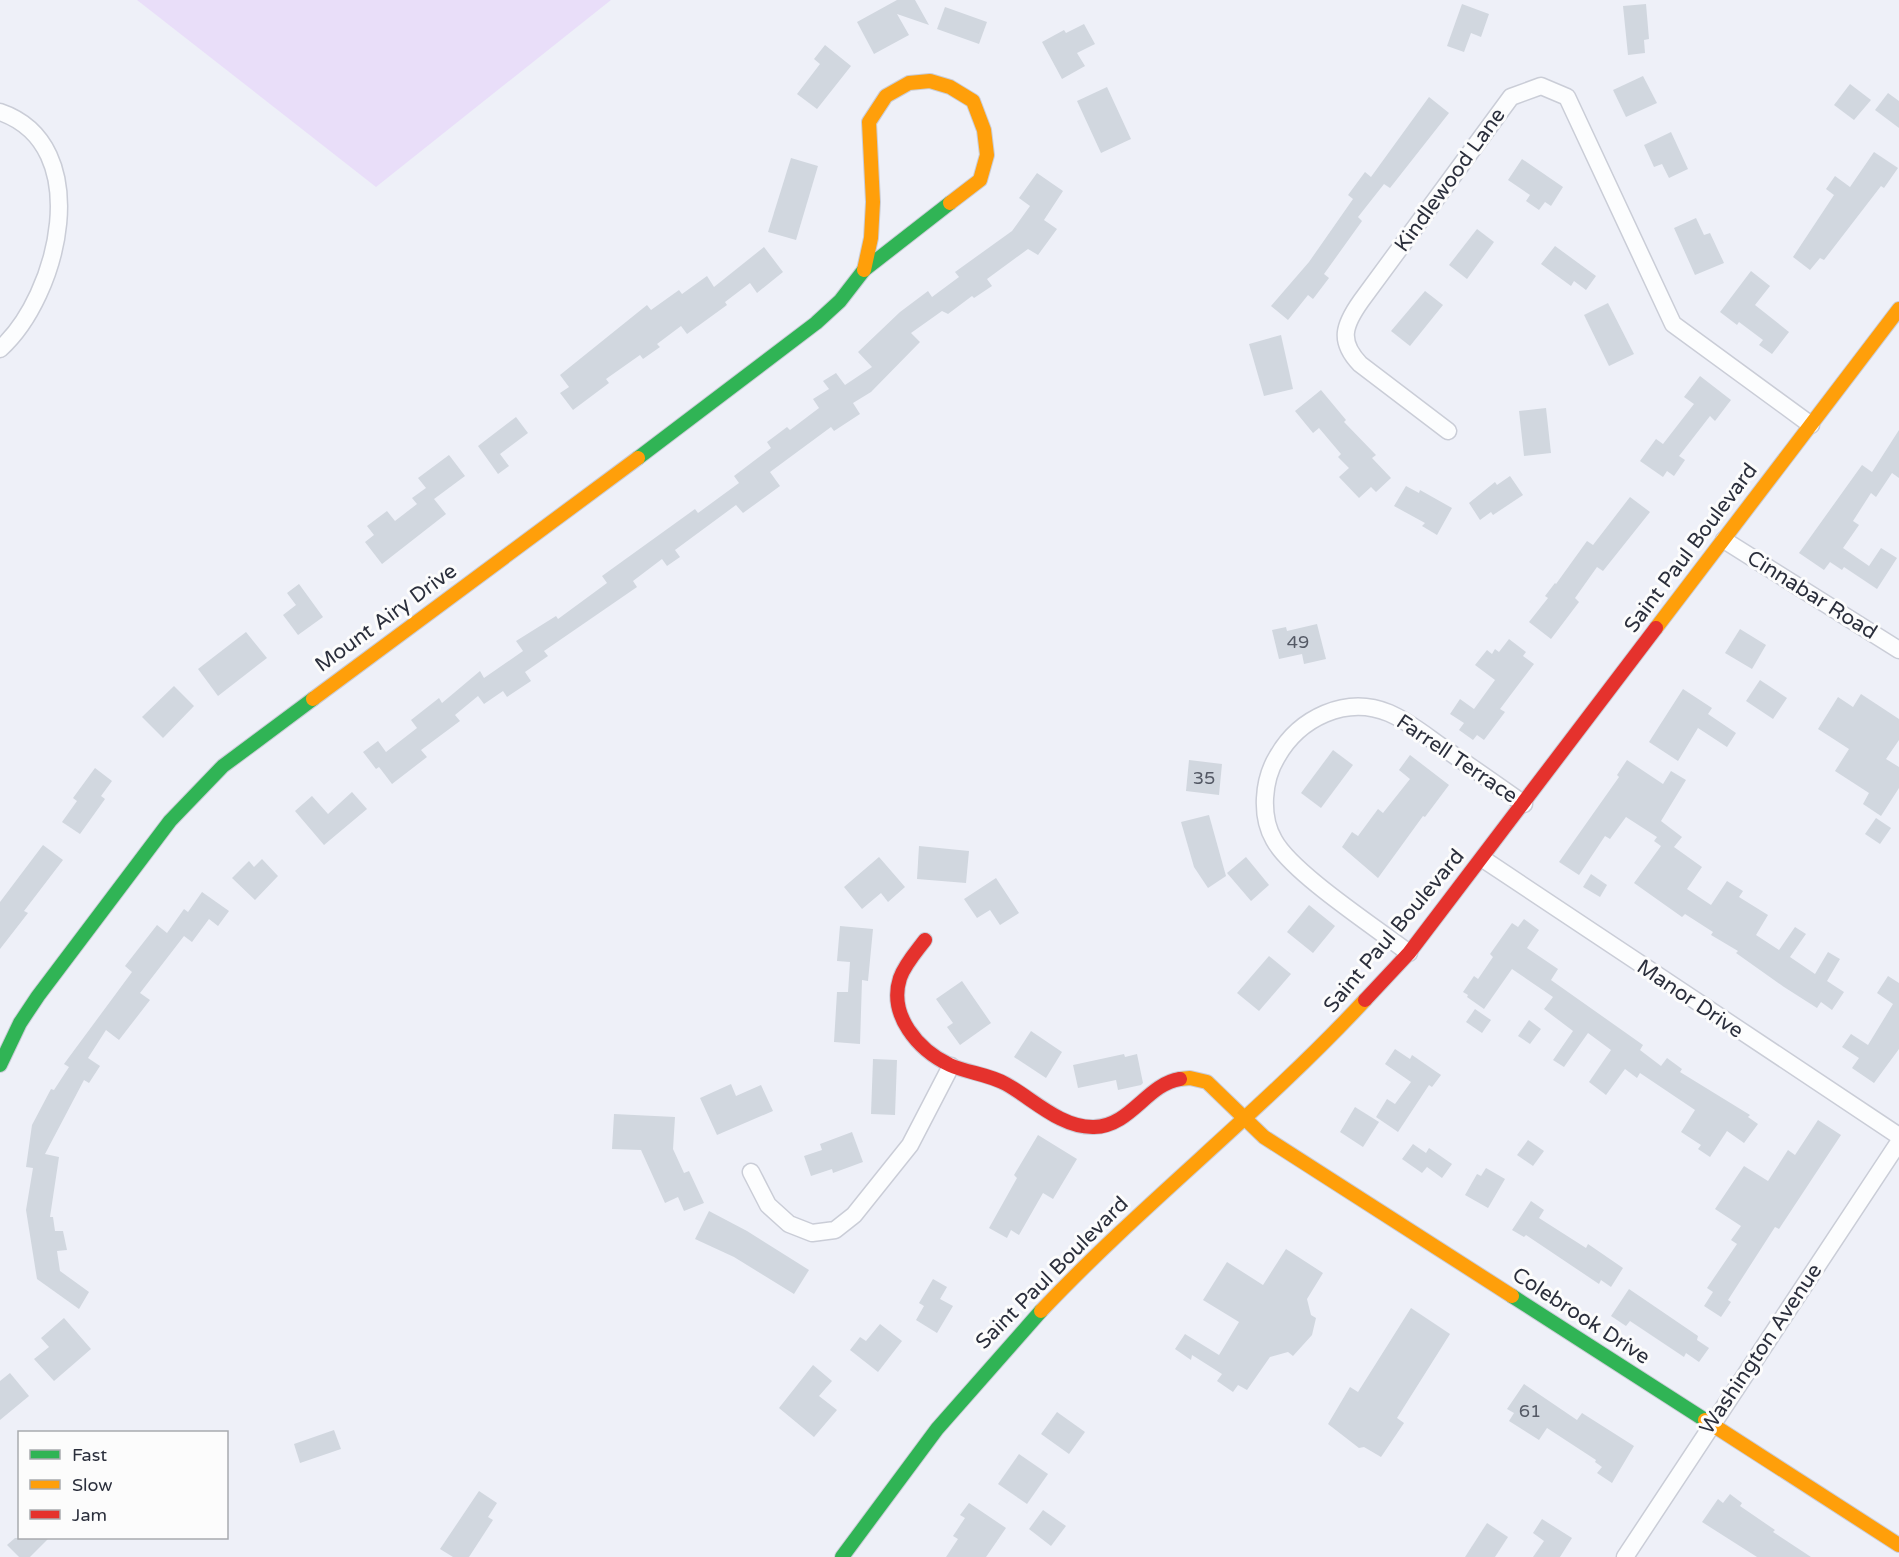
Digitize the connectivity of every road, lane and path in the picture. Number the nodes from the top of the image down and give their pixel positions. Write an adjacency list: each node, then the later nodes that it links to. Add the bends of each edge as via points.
1 (0, 112): 4 (street, via 32,129 44,142 58,202 54,255 46,282 21,325)
2 (864, 270): 2 (street, Mount Airy Drive, via 980,180 987,155 984,130 973,101 950,87 930,81 909,83 886,96 869,122 872,238); 13 (street, Mount Airy Drive, via 816,323 721,397 223,765 170,821 38,996)
3 (1899, 309): 5 (street, Saint Paul Boulevard)
4 (0, 349)
5 (1810, 425): 6 (street, Kindlewood Lane, via 1673,324 1567,97 1541,86 1511,97 1346,327 1350,353 1360,364); 7 (street, Saint Paul Boulevard)
6 (1448, 431)
7 (1724, 540): 8 (street, Cinnabar Road); 9 (street, Saint Paul Boulevard)
8 (1899, 650)
9 (1524, 804): 10 (street, Saint Paul Boulevard); 12 (street, Farrell Terrace, via 1403,721 1370,708 1354,706 1323,714 1287,741 1266,788 1273,839 1299,869)
10 (1483, 859): 12 (street, Saint Paul Boulevard); 16 (street, Manor Drive)
11 (925, 940): 14 (street, Colebrook Drive, via 898,984 900,1013 916,1041)
12 (1409, 953): 15 (street, Saint Paul Boulevard, via 1346,1023)
13 (0, 1065)
14 (951, 1066): 15 (street, Colebrook Drive, via 1004,1083 1084,1127 1110,1125 1159,1088 1184,1077 1207,1082); 18 (street, via 910,1145 854,1215 835,1230 812,1233 789,1224 768,1205)
15 (1243, 1119): 19 (street, Colebrook Drive, via 1264,1137); 21 (street, Saint Paul Boulevard, via 1119,1233 1015,1338 888,1490)
16 (1899, 1136)
17 (1899, 1142): 19 (street, Washington Avenue)
18 (751, 1172)
19 (1711, 1425): 20 (street, Colebrook Drive); 22 (street, Washington Avenue)
20 (1899, 1545)
21 (842, 1557)
22 (1625, 1557)

